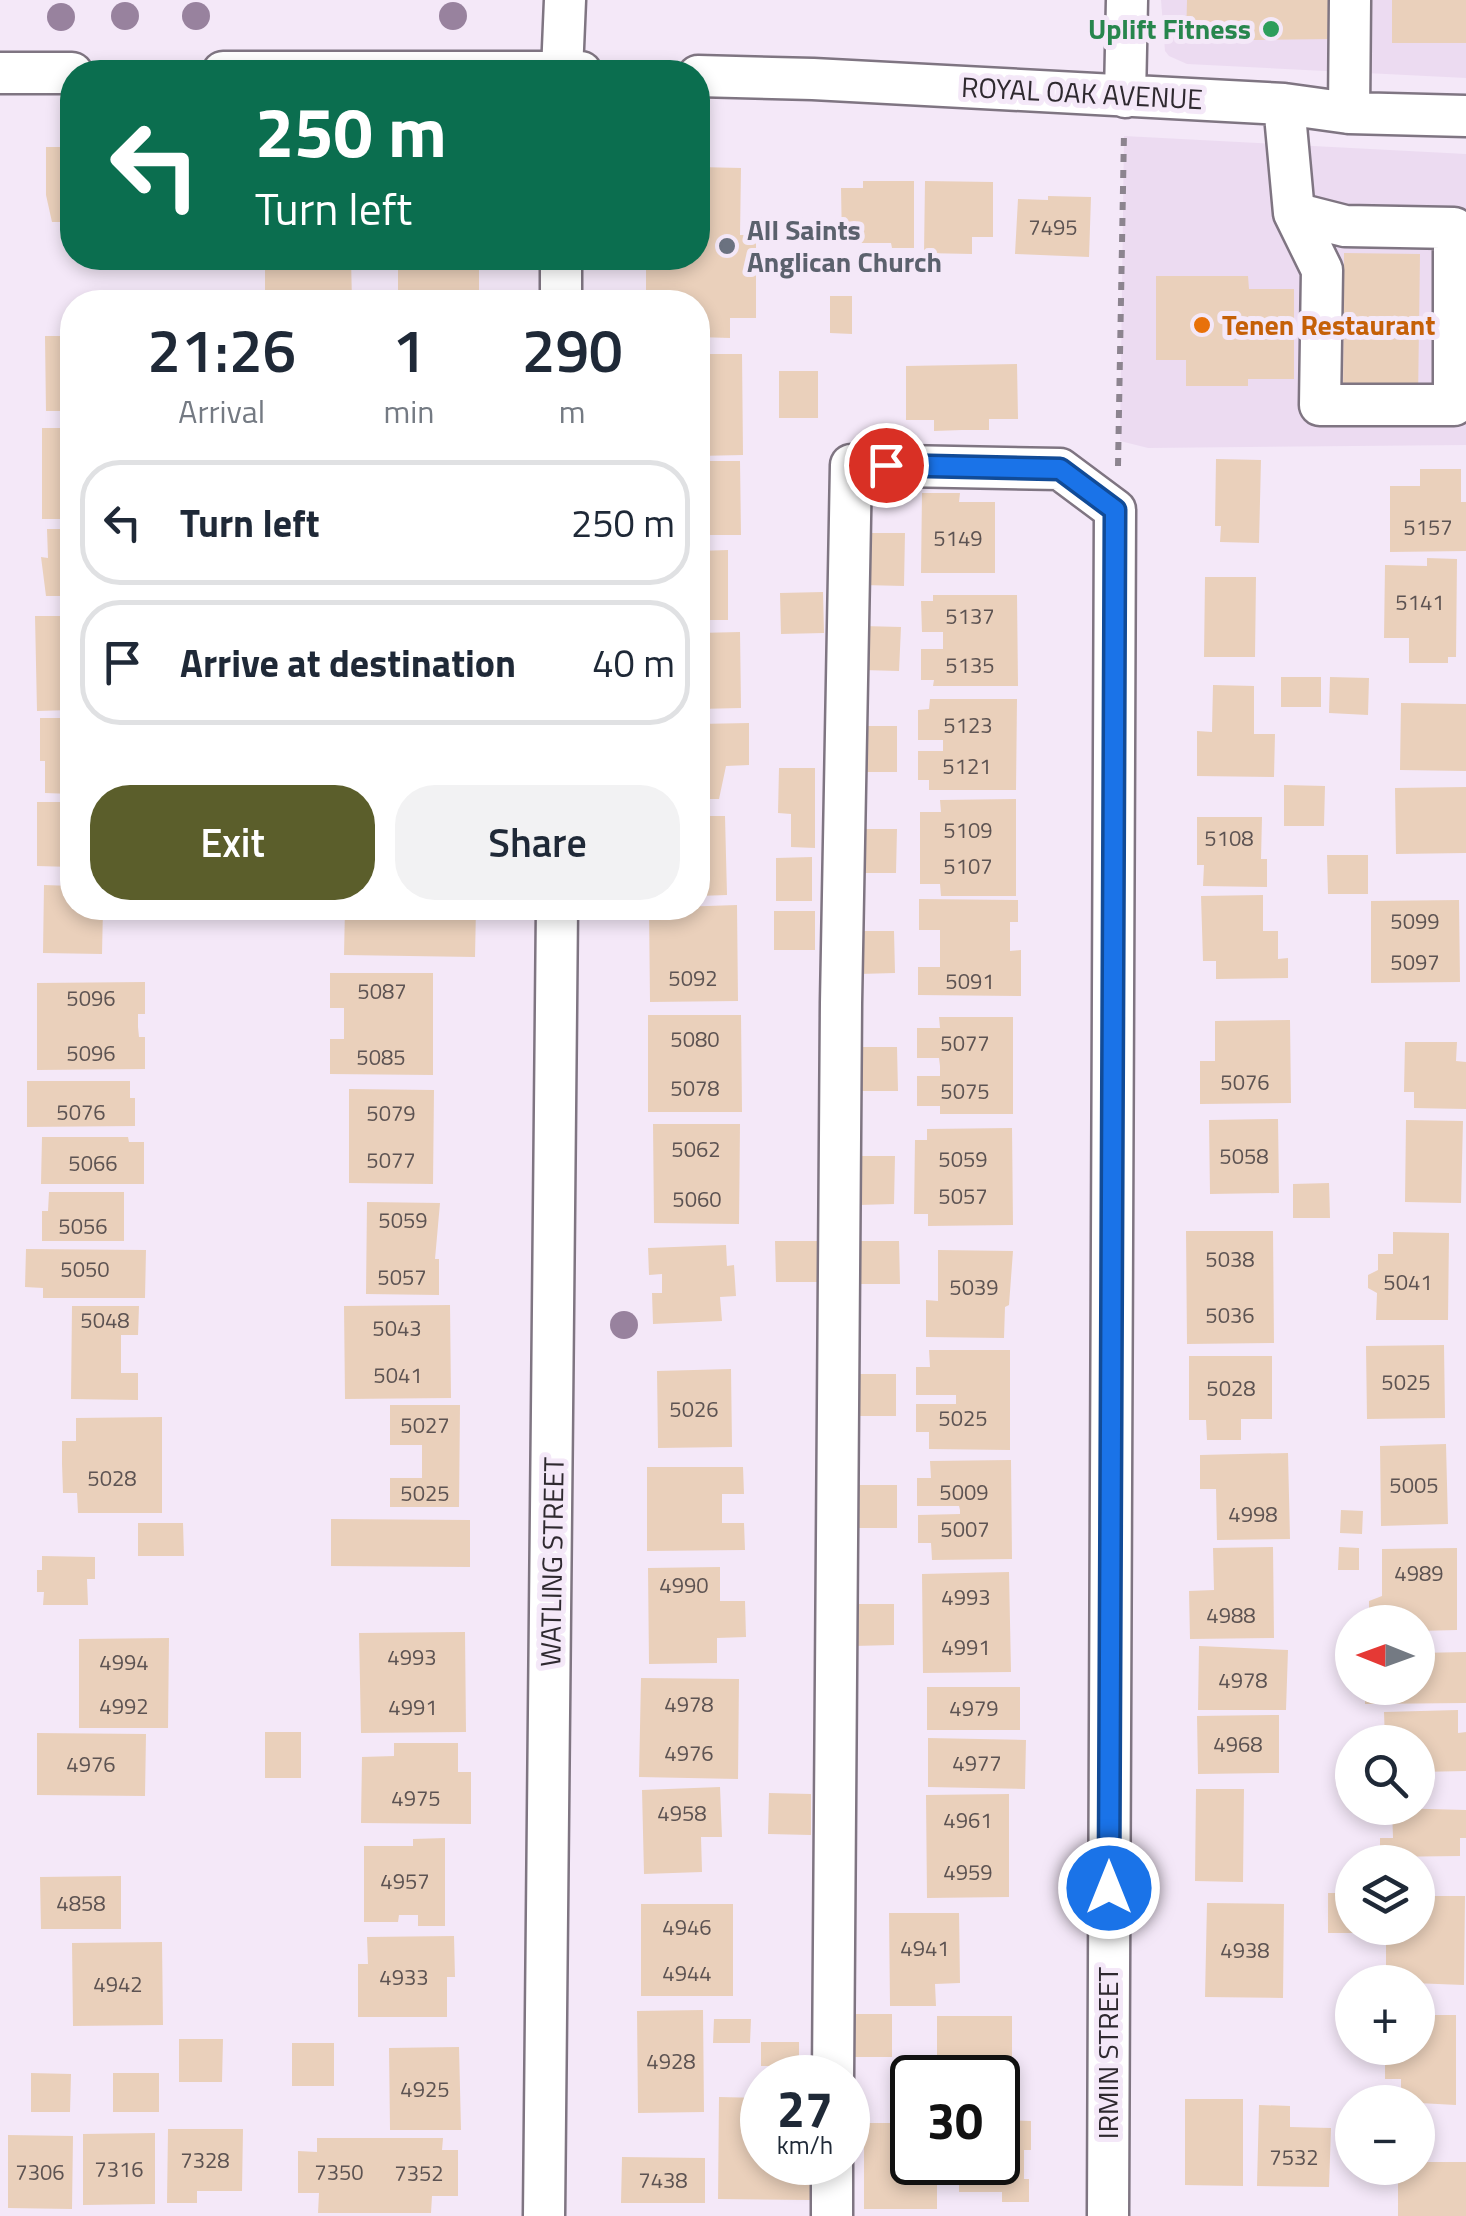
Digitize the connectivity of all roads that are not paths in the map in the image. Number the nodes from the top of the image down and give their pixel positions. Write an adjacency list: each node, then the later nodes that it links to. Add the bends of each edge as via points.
1 (565, 0): 4 (street)
2 (1127, 0): 8 (street)
3 (1350, 0): 10 (street)
4 (562, 60)
5 (0, 73): 6 (street)
6 (60, 73)
7 (710, 76): 8 (street, ROYAL OAK AVENUE)
8 (1125, 97): 9 (street, ROYAL OAK AVENUE)
9 (1284, 104): 10 (street, ROYAL OAK AVENUE); 12 (street)
10 (1349, 113): 11 (street, ROYAL OAK AVENUE)
11 (1466, 116)
12 (1294, 214): 13 (street, via 1345,226 1454,228); 13 (street, via 1322,270 1320,405 1454,405)
13 (1460, 313)
14 (557, 920): 17 (street, WATLING STREET)
15 (833, 2055): 19 (street, IRMIN STREET, via 851,464 1060,469 1115,510)
16 (832, 2185): 18 (street)
17 (544, 2216)
18 (832, 2216)
19 (1108, 2216)

